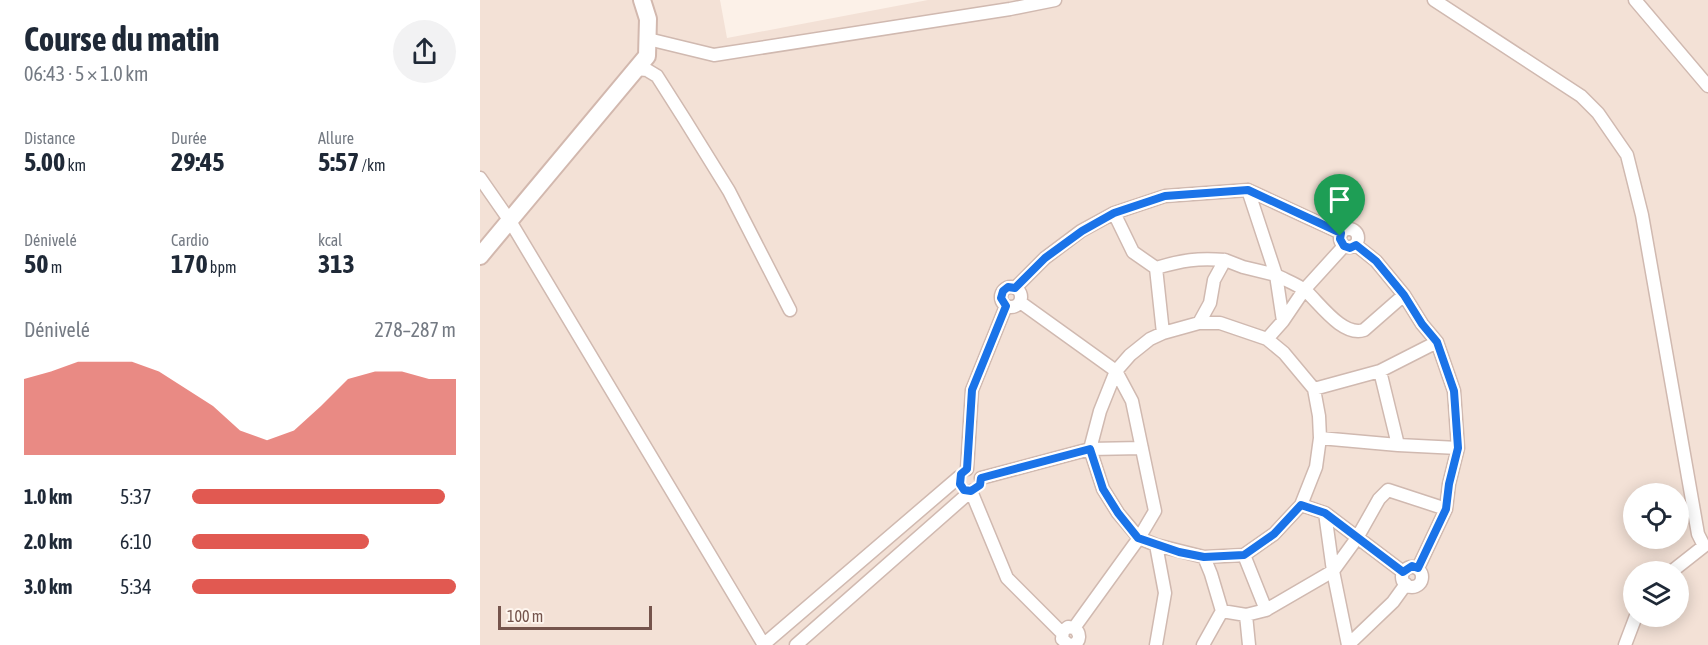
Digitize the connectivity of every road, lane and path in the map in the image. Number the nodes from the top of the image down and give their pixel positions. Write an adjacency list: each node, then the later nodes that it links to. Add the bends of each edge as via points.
1 (642, 0): 5 (street, via 648,19)
2 (1055, 0): 5 (street, via 714,55)
3 (1434, 0): 47 (street, via 1581,96 1627,155 1642,215 1698,534)
4 (1635, 0): 7 (street)
5 (648, 39): 6 (street, via 647,56)
6 (636, 69): 11 (street); 24 (street, via 657,76 729,191)
7 (1708, 86)
8 (480, 178): 11 (street)
9 (1248, 190): 10 (street, via 1165,196); 12 (street, via 1341,233 1340,239); 17 (street)
10 (1114, 213): 16 (street, via 1133,252); 19 (street, via 1045,258)
11 (510, 221): 13 (street); 61 (street)
12 (1350, 246): 20 (street); 21 (street, via 1376,261)
13 (480, 256)
14 (1201, 258): 15 (street); 16 (street); 18 (street)
15 (1225, 260): 17 (street); 18 (street)
16 (1156, 268): 27 (street)
17 (1276, 275): 20 (street); 25 (street)
18 (1214, 280): 26 (street, via 1210,303)
19 (1015, 288): 22 (street, via 1020,292); 23 (street, via 1003,291 1001,298)
20 (1304, 290): 21 (street, via 1334,320 1358,332); 25 (street)
21 (1404, 295): 29 (street)
22 (1020, 302): 23 (street); 30 (street)
23 (1006, 306): 38 (street, via 972,390)
24 (790, 310)
25 (1283, 321): 28 (street)
26 (1199, 323): 27 (street); 28 (street, via 1220,323)
27 (1163, 333): 30 (street, via 1130,355)
28 (1267, 339): 32 (street)
29 (1437, 342): 31 (street); 36 (street, via 1454,391)
30 (1116, 371): 35 (street, via 1132,401); 37 (street)
31 (1380, 371): 32 (street); 34 (street)
32 (1314, 389): 33 (street)
33 (1320, 438): 34 (street); 41 (street, via 1316,467)
34 (1398, 446): 36 (street)
35 (1142, 448): 37 (street); 45 (street, via 1155,511)
36 (1458, 448): 42 (street)
37 (1090, 449): 39 (street); 45 (street, via 1103,489)
38 (963, 473): 39 (street, via 974,470); 40 (street, via 960,484); 61 (street)
39 (981, 478): 40 (street, via 980,485)
40 (971, 491): 59 (street, via 1007,578); 62 (street)
41 (1301, 505): 43 (street); 48 (street, via 1274,534)
42 (1446, 509): 44 (street, via 1388,490); 51 (street)
43 (1325, 513): 44 (street); 52 (street)
44 (1358, 537): 52 (street); 53 (street)
45 (1138, 538): 46 (street); 57 (street)
46 (1156, 545): 49 (street); 63 (street, via 1165,593)
47 (1706, 546): 50 (street)
48 (1244, 555): 49 (street); 55 (street)
49 (1204, 557): 54 (street)
50 (1686, 561)
51 (1418, 568): 53 (street, via 1412,566); 53 (street, via 1423,576 1416,586 1409,586)
52 (1333, 571): 53 (street, via 1348,645 1393,602); 55 (street)
53 (1405, 578)
54 (1222, 610): 56 (street); 64 (street)
55 (1266, 610): 56 (street)
56 (1246, 615): 65 (street)
57 (1074, 627): 59 (street); 60 (street, via 1079,634)
58 (1632, 627): 66 (street)
59 (1062, 633): 60 (street, via 1062,639)
60 (1075, 644)
61 (764, 645)
62 (796, 645)
63 (1156, 645)
64 (1203, 645)
65 (1249, 645)
66 (1625, 645)

